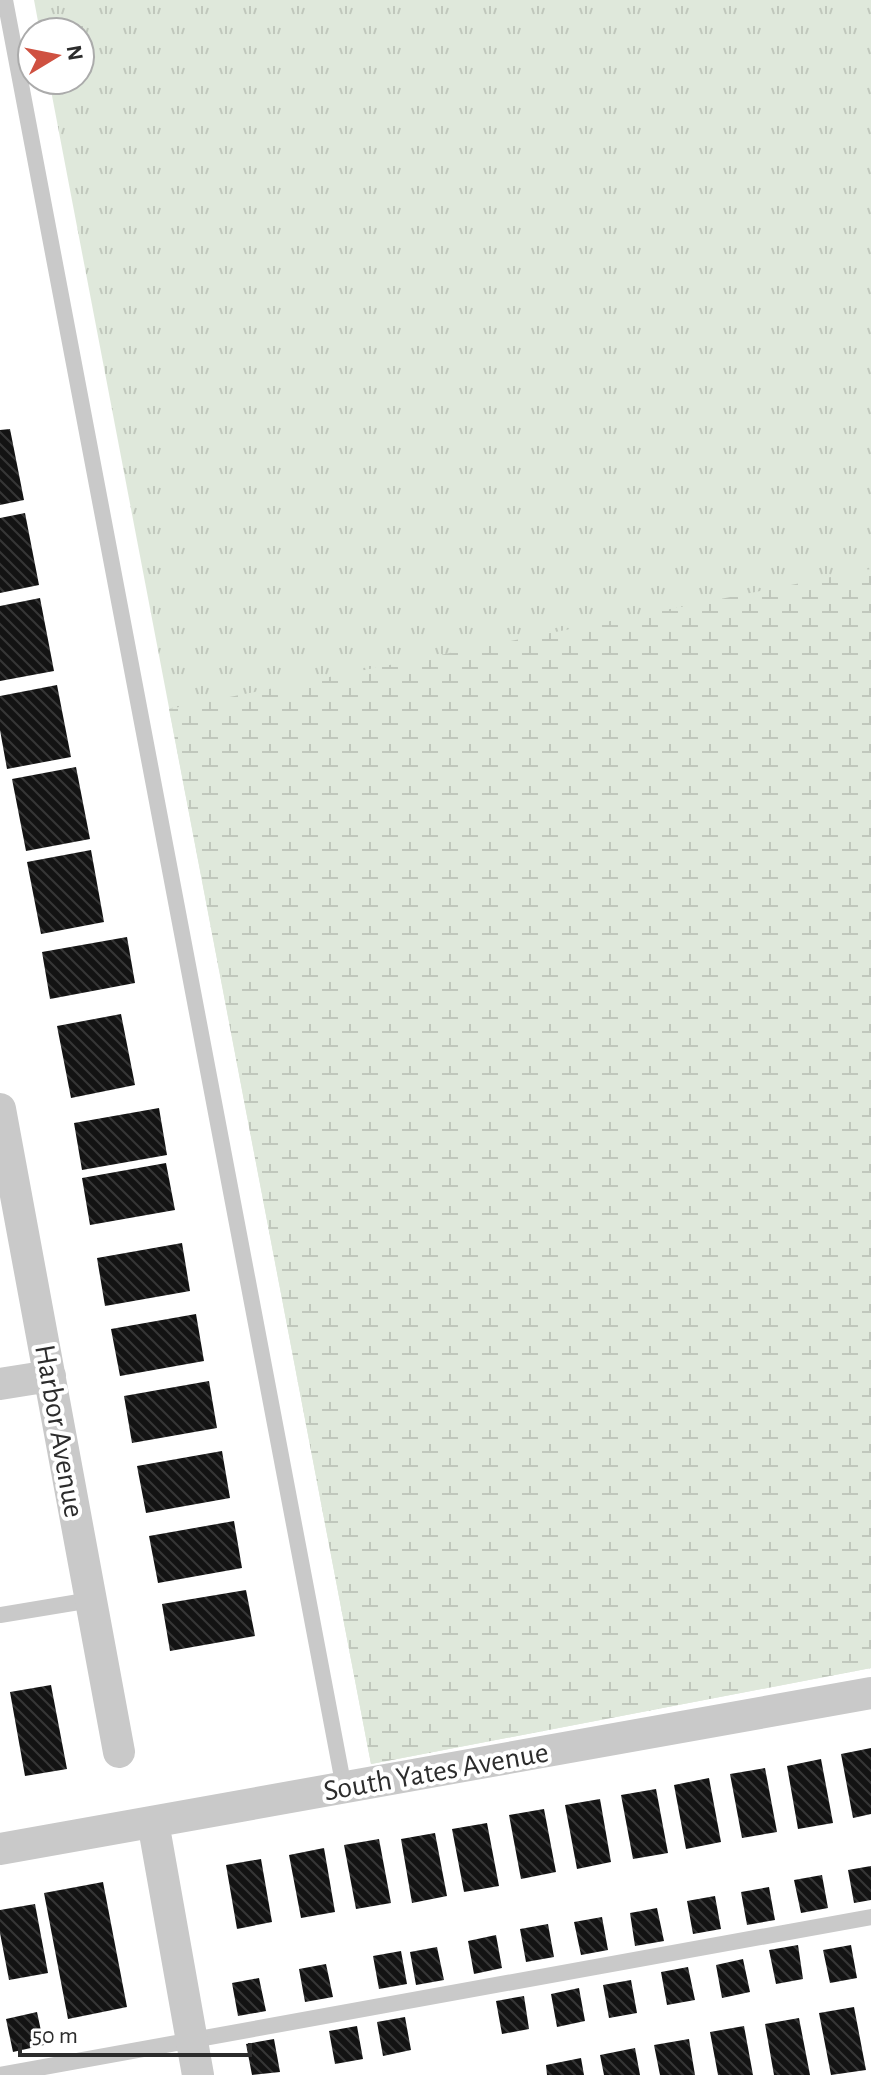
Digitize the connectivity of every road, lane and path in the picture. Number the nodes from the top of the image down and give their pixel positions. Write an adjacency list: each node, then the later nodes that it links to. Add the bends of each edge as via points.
1 (5, 0): 9 (lane)
2 (0, 1109): 3 (street, Harbor Avenue)
3 (50, 1376): 4 (street); 5 (street, Harbor Avenue)
4 (0, 1384)
5 (91, 1600): 6 (lane); 8 (street, Harbor Avenue)
6 (0, 1615)
7 (871, 1693): 9 (street, South Yates Avenue)
8 (119, 1752)
9 (344, 1788): 10 (street, South Yates Avenue)
10 (153, 1822): 11 (street, South Yates Avenue); 13 (street)
11 (0, 1849)
12 (871, 1917): 13 (lane)
13 (192, 2039): 14 (lane); 15 (street)
14 (0, 2075)
15 (198, 2075)

